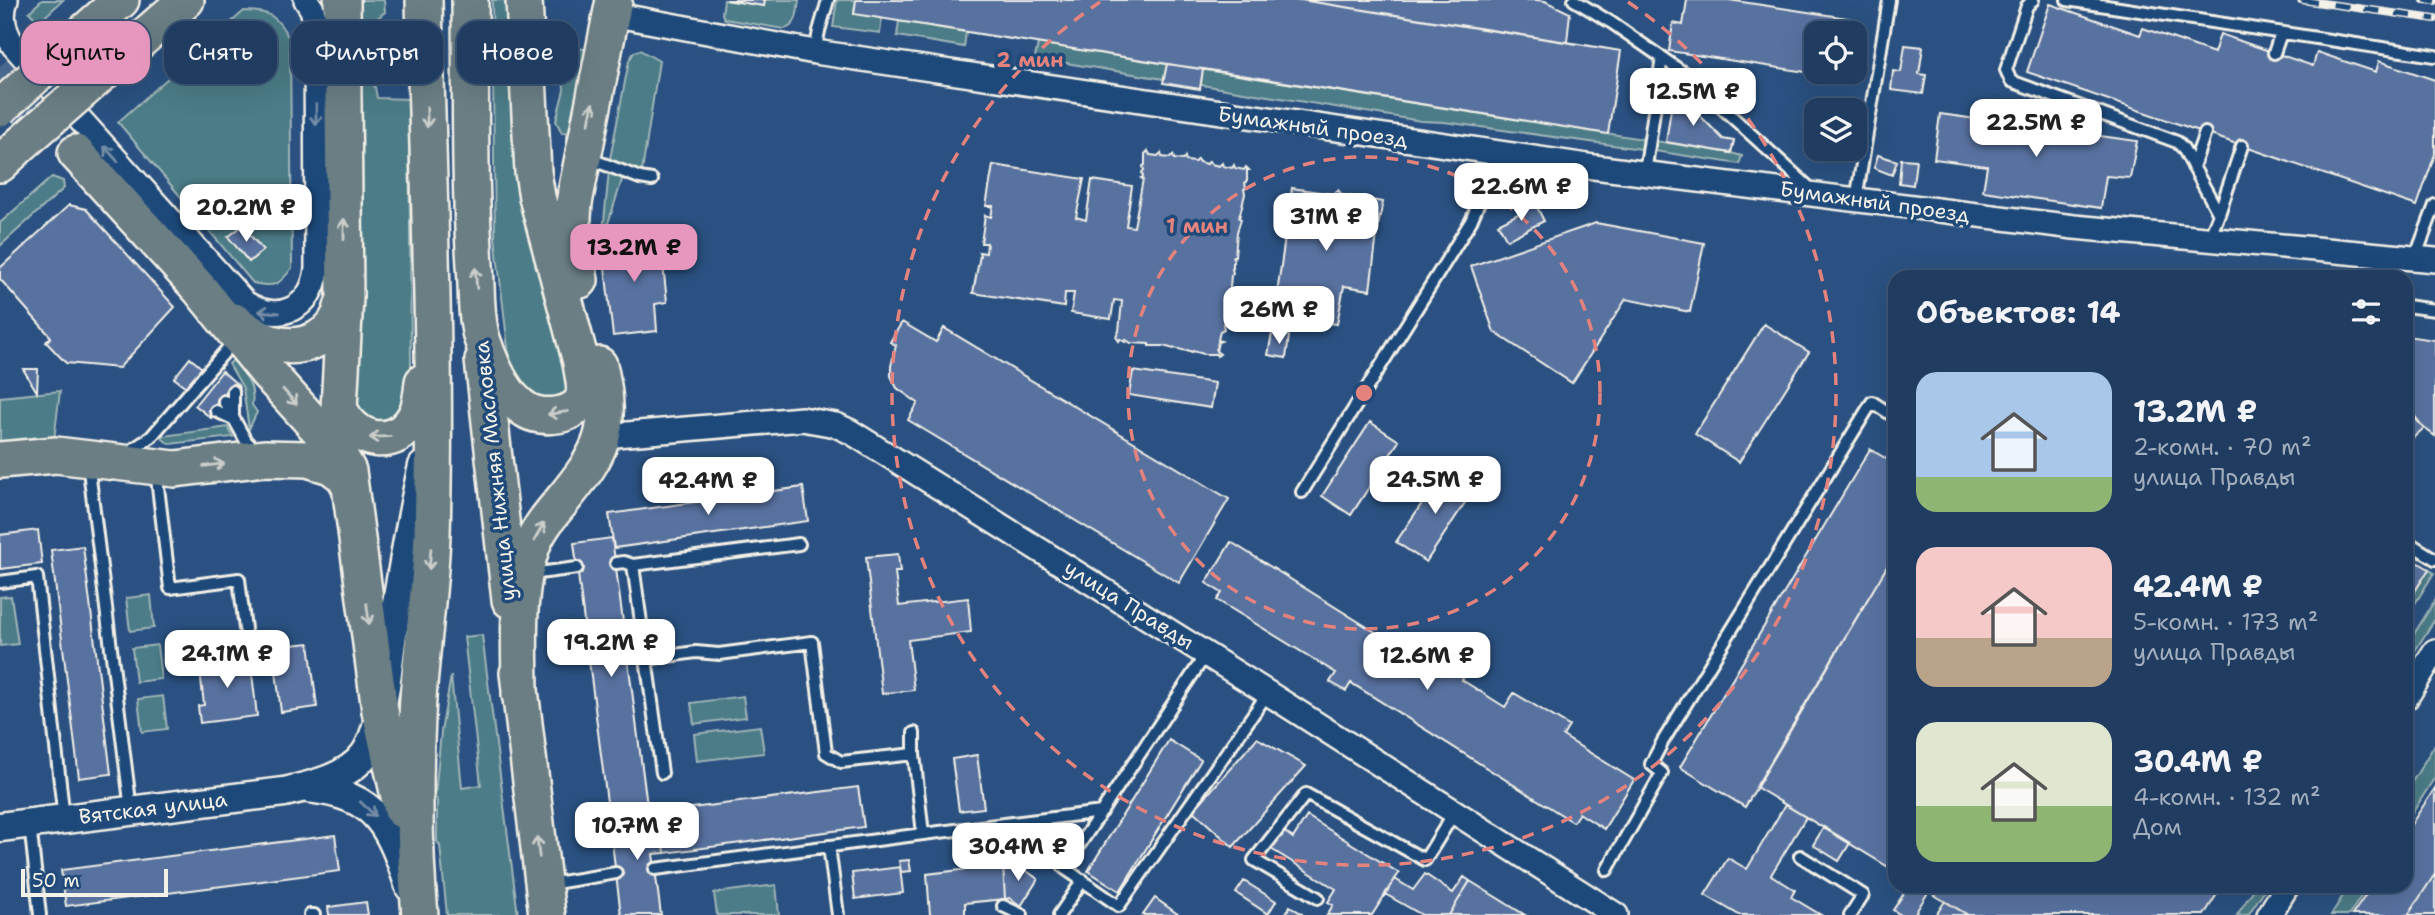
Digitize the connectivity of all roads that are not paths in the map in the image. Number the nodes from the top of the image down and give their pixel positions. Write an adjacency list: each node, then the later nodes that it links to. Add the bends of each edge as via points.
1 (6, 0): 29 (street, via 2,16 8,37)
2 (121, 0): 27 (main road, bridge)
3 (186, 0): 18 (main road)
4 (207, 0): 18 (main road)
5 (306, 0): 29 (street, one-way to 29, via 316,25 317,269 310,293 292,309 267,313 244,303)
6 (342, 0): 44 (main road, one-way to 6)
7 (424, 0): 49 (main road, one-way to 49)
8 (470, 0): 48 (main road, one-way to 8, via 473,237)
9 (524, 0): 48 (main road, one-way to 48, via 533,172 581,362 583,400 571,411 553,415 526,410 498,376)
10 (540, 0): 45 (main road, via 546,170 556,223)
11 (828, 0): 22 (lane)
12 (1574, 0): 25 (lane)
13 (1889, 0): 38 (lane)
14 (2033, 0): 34 (lane, via 2006,70 2011,81 2171,138 2183,148)
15 (2067, 0): 17 (lane)
16 (613, 7): 22 (street, Бумажный проезд); 33 (main road, one-way to 16)
17 (2241, 27): 19 (lane); 20 (lane)
18 (150, 32)
19 (2281, 33): 23 (lane); 24 (lane)
20 (2237, 40)
21 (0, 48): 29 (street)
22 (815, 52): 31 (street, Бумажный проезд)
23 (2274, 53)
24 (2435, 56)
25 (1662, 57): 35 (lane); 37 (lane)
26 (90, 84): 32 (main road, bridge)
27 (0, 107)
28 (2205, 133): 34 (lane)
29 (84, 142): 43 (main road)
30 (2242, 146): 40 (lane)
31 (1496, 154): 35 (street, Бумажный проезд); 62 (lane, via 1471,221)
32 (10, 155)
33 (583, 156): 36 (lane); 45 (main road, via 572,231)
34 (2193, 167): 40 (lane)
35 (1645, 173): 37 (street, Бумажный проезд)
36 (652, 180)
37 (1818, 195): 38 (street, Бумажный проезд)
38 (1856, 200): 41 (street, Бумажный проезд)
39 (2435, 205): 42 (lane)
40 (2219, 214): 41 (lane)
41 (2209, 239): 42 (street, Бумажный проезд)
42 (2425, 259)
43 (198, 288): 44 (main road, via 242,327 266,341 287,346 312,342 326,334 338,320); 50 (main road)
44 (345, 297): 49 (main road, one-way to 44, via 417,413 396,435 368,438 344,421 339,408)
45 (583, 301): 57 (main road, via 604,388)
46 (2413, 307): 47 (lane)
47 (2435, 310)
48 (479, 318): 78 (main road, улица Нижняя Масловка)
49 (432, 320): 56 (main road)
50 (238, 336): 58 (lane, via 205,385 151,437 119,457); 63 (main road, one-way to 63, via 334,446 348,471)
51 (233, 391): 55 (lane)
52 (224, 401): 55 (lane)
53 (216, 411): 55 (lane)
54 (1888, 412): 94 (lane, via 1872,402 1663,741 1651,764 1662,773)
55 (233, 419): 59 (lane, via 246,441)
56 (434, 422): 79 (street, Вятская улица, via 409,526); 96 (main road, one-way to 96, via 432,538 418,698)
57 (604, 436): 70 (main road, one-way to 57, via 543,524 579,481); 74 (street, улица Правды, via 784,419 836,425)
58 (87, 458): 60 (main road, via 55,455); 61 (main road); 84 (lane)
59 (264, 458): 61 (main road, one-way to 59); 63 (main road, via 308,459 331,466 344,475)
60 (0, 460)
61 (156, 468): 72 (lane, via 170,588 239,579)
62 (1301, 492)
63 (353, 498): 79 (main road, one-way to 79)
64 (799, 544): 68 (lane)
65 (2413, 545): 66 (lane)
66 (2435, 559)
67 (616, 563): 68 (lane)
68 (633, 565): 75 (lane)
69 (577, 568): 70 (lane)
70 (525, 575): 78 (main road)
71 (0, 582): 87 (lane, via 37,578)
72 (245, 629)
73 (2435, 651): 76 (street)
74 (1206, 654): 77 (street, улица Правды); 85 (lane)
75 (646, 659): 81 (lane, via 812,642 827,753 841,762); 82 (lane)
76 (2413, 687)
77 (1268, 693): 86 (street, улица Правды); 97 (lane, via 1119,906)
78 (520, 695): 100 (main road, улица Нижняя Масловка, one-way to 78)
79 (380, 711): 83 (street, Вятская улица, via 371,743 356,764); 96 (main road)
80 (914, 733): 81 (lane)
81 (914, 754): 90 (lane)
82 (662, 773)
83 (306, 788): 84 (street, Вятская улица); 103 (street, Вятская улица, one-way to 103, via 344,793 372,810 397,848)
84 (131, 810): 87 (street, Вятская улица)
85 (1102, 812): 90 (lane); 97 (lane, via 1064,868)
86 (1454, 813): 99 (lane, via 1425,860 1307,794 1254,860); 107 (street, улица Правды)
87 (64, 819): 88 (street, Вятская улица)
88 (30, 824): 89 (street, Вятская улица); 102 (lane)
89 (0, 827)
90 (923, 834): 91 (lane)
91 (830, 846): 93 (lane); 104 (lane)
92 (1800, 856): 108 (lane, via 1863,895)
93 (655, 869)
94 (1607, 870)
95 (616, 873): 100 (lane)
96 (416, 875): 103 (main road)
97 (1083, 880): 106 (lane)
98 (2283, 893): 109 (street)
99 (1318, 898)
100 (545, 900)
101 (1003, 906): 105 (lane)
102 (39, 915)
103 (420, 915)
104 (838, 915)
105 (1021, 915)
106 (1059, 915)
107 (1616, 915)
108 (1850, 915)
109 (2269, 915)

